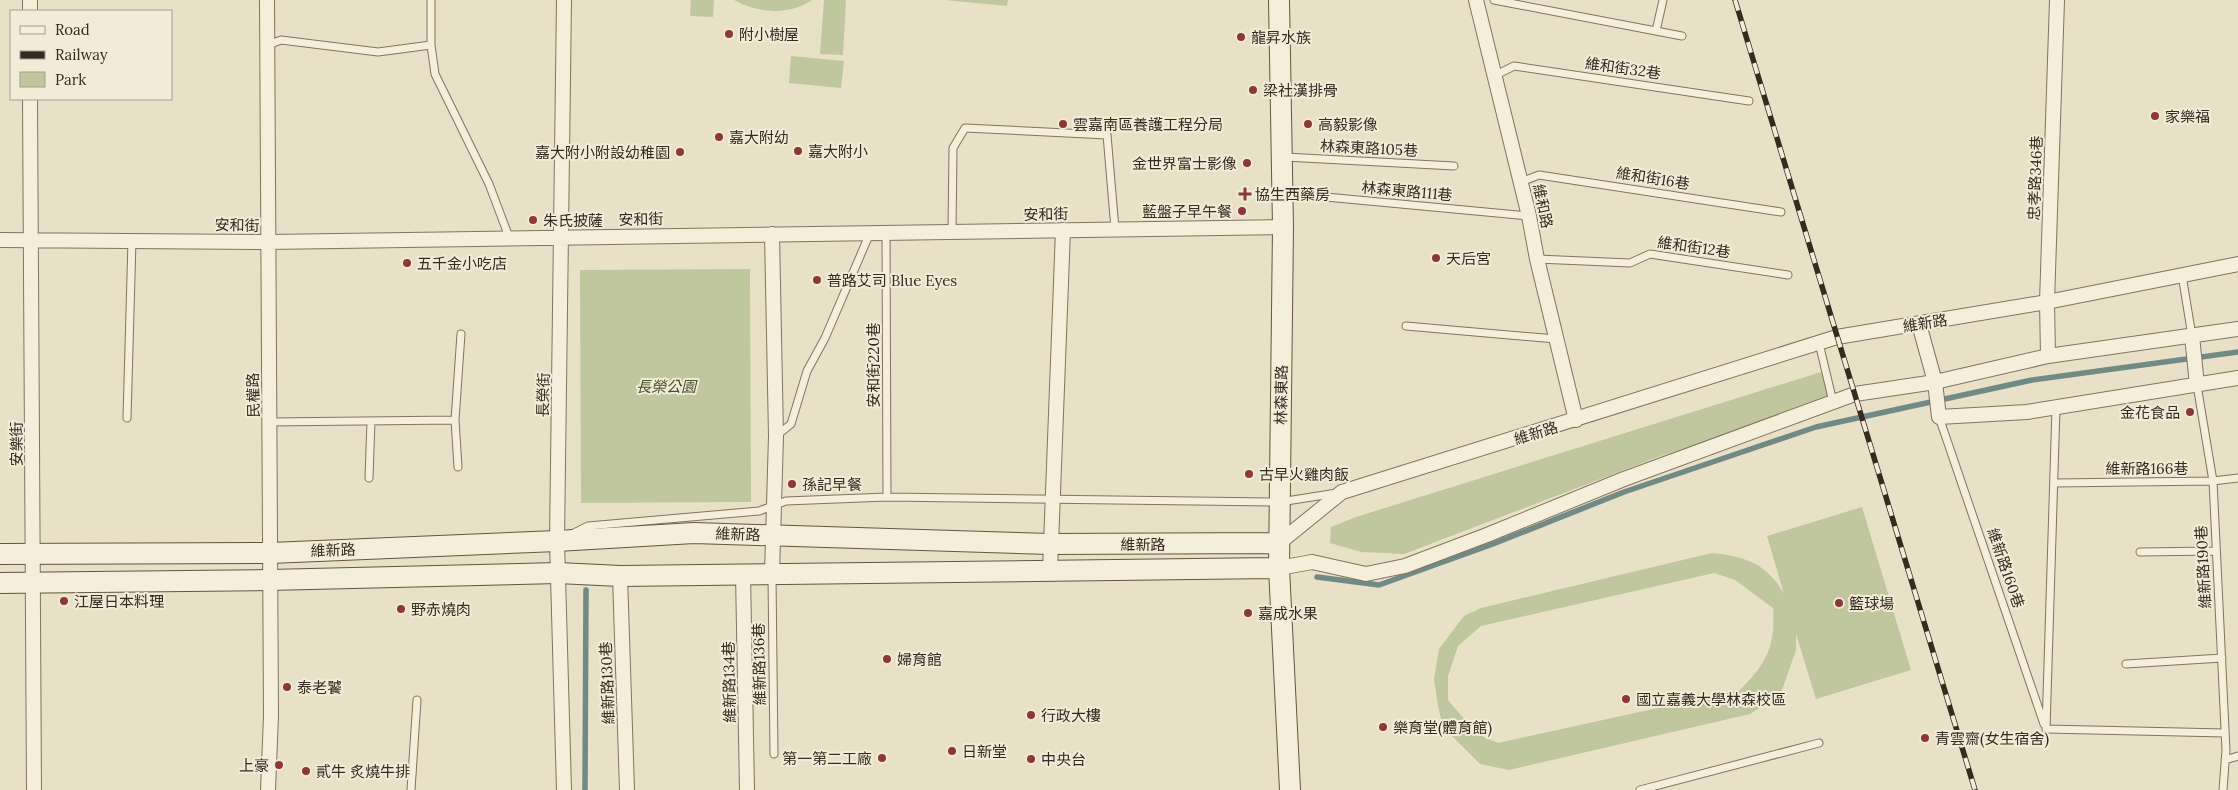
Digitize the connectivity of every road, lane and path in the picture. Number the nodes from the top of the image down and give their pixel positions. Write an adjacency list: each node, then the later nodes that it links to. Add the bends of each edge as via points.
1 (267, 0): 11 (street, 民權路)
2 (431, 0): 12 (lane)
3 (564, 0): 30 (street, 長榮街)
4 (1279, 0): 16 (street, 林森東路)
5 (1476, 0): 13 (street, 維和路)
6 (1494, 0): 9 (lane)
7 (1663, 0): 9 (lane)
8 (2057, 0): 39 (street, 忠孝路346巷)
9 (1656, 31): 10 (lane)
10 (1682, 36)
11 (268, 45): 12 (lane, via 282,40 378,52); 34 (street, 民權路)
12 (431, 46): 29 (lane, via 435,74 489,184)
13 (1494, 76): 15 (lane, 維和街32巷, via 1514,66); 18 (street, 維和路)
14 (30, 100): 32 (street, 安樂街)
15 (1750, 101)
16 (1282, 157): 17 (lane, 林森東路105巷); 19 (street, 林森東路)
17 (1454, 166)
18 (1521, 182): 20 (lane, 維和街16巷, via 1539,175); 21 (street, 維和路)
19 (1282, 193): 21 (lane, 林森東路111巷); 22 (street, 林森東路)
20 (1781, 212)
21 (1529, 216): 35 (street, 維和路)
22 (1283, 227): 23 (street, 安和街); 68 (street, 林森東路)
23 (1115, 229): 24 (street, 安和街); 25 (lane, via 1108,136 965,128 953,148)
24 (1062, 230): 25 (street, 安和街); 67 (street)
25 (952, 231): 27 (street, 安和街)
26 (871, 232): 27 (street, 安和街); 28 (street, 安和街); 59 (lane, via 825,338 807,371 791,424)
27 (886, 232): 66 (lane, 安和街220巷)
28 (772, 234): 30 (street, 安和街); 59 (street)
29 (508, 237): 30 (street, 安和街); 34 (street, 安和街)
30 (562, 237): 71 (street, 長榮街)
31 (0, 240): 32 (street, 安和街)
32 (31, 240): 33 (street, 安和街); 78 (street, 安樂街)
33 (132, 240): 34 (street, 安和街); 54 (lane)
34 (268, 242): 58 (street, 民權路)
35 (1537, 259): 37 (lane, 維和街12巷, via 1630,263 1650,254); 45 (street, 維和路)
36 (2238, 264): 38 (street, 維新路)
37 (1788, 275)
38 (2182, 275): 39 (street, 維新路); 44 (lane)
39 (2047, 302): 40 (street, 維新路); 47 (street, 忠孝路346巷)
40 (1918, 324): 46 (street, 維新路); 49 (street)
41 (1406, 326): 45 (lane)
42 (2238, 329): 44 (street)
43 (461, 334): 55 (lane)
44 (2192, 336): 47 (street); 50 (street)
45 (1556, 339): 56 (street, 維和路)
46 (1819, 343): 51 (lane); 56 (street, 維新路)
47 (2048, 356): 49 (street)
48 (2238, 378): 50 (street)
49 (1935, 382): 51 (street, via 1855,394); 53 (street)
50 (2198, 384): 52 (street); 63 (lane, 維新路190巷)
51 (1833, 402): 79 (street, via 1624,479 1405,566 1366,574 1312,562)
52 (2056, 408): 53 (street); 64 (lane)
53 (1940, 417): 91 (lane, 維新路160巷)
54 (127, 418)
55 (455, 420): 57 (lane); 60 (lane)
56 (1576, 420): 65 (street, 維新路)
57 (371, 421): 58 (lane); 61 (lane)
58 (270, 422): 76 (street, 民權路)
59 (776, 436): 69 (street)
60 (458, 467)
61 (369, 478)
62 (2238, 478): 63 (lane, 維新路166巷)
63 (2213, 482): 64 (lane, 維新路166巷); 74 (lane, 維新路190巷)
64 (2055, 483): 91 (lane)
65 (1342, 492): 68 (lane); 72 (street, 維新路)
66 (887, 497): 67 (lane); 69 (lane, via 786,501)
67 (1054, 498): 68 (lane); 73 (street)
68 (1280, 502): 72 (street, 林森東路)
69 (772, 506): 70 (street); 71 (lane, via 759,511 588,526)
70 (773, 536): 71 (street, 維新路, via 694,533); 73 (street, 維新路); 83 (street)
71 (557, 542): 76 (street, 維新路); 81 (street, 長榮街)
72 (1279, 543): 73 (street, 維新路); 79 (street, 林森東路)
73 (1051, 544): 80 (street)
74 (2216, 550): 75 (lane); 88 (lane, 維新路190巷)
75 (2140, 552)
76 (270, 553): 78 (street, 維新路); 85 (street, 民權路)
77 (0, 554): 78 (street, 維新路)
78 (33, 555): 87 (street, 安樂街)
79 (1279, 568): 80 (street, 維新路); 103 (street, 林森東路)
80 (1050, 571): 83 (street, 維新路)
81 (558, 573): 84 (street, 維新路); 85 (street, 維新路); 100 (street, 長榮街)
82 (743, 574): 83 (street, 維新路); 84 (street, 維新路); 102 (street, 維新路134巷)
83 (772, 574): 94 (lane, 維新路136巷)
84 (620, 576): 101 (street, 維新路130巷)
85 (269, 580): 87 (street, 維新路); 98 (street, 民權路, via 271,716)
86 (0, 583): 87 (street, 維新路)
87 (32, 583): 97 (street, 安樂街)
88 (2222, 658): 89 (lane); 92 (lane, 維新路190巷)
89 (2126, 664)
90 (417, 700): 99 (lane)
91 (2046, 729): 92 (lane)
92 (2225, 733): 96 (lane, 維新路190巷)
93 (1819, 743): 104 (lane)
94 (774, 754)
95 (2238, 756): 96 (lane)
96 (2225, 760): 105 (lane, 維新路190巷)
97 (34, 790)
98 (268, 790)
99 (411, 790)
100 (564, 790)
101 (627, 790)
102 (747, 790)
103 (1290, 790)
104 (1640, 790)
105 (2223, 790)

